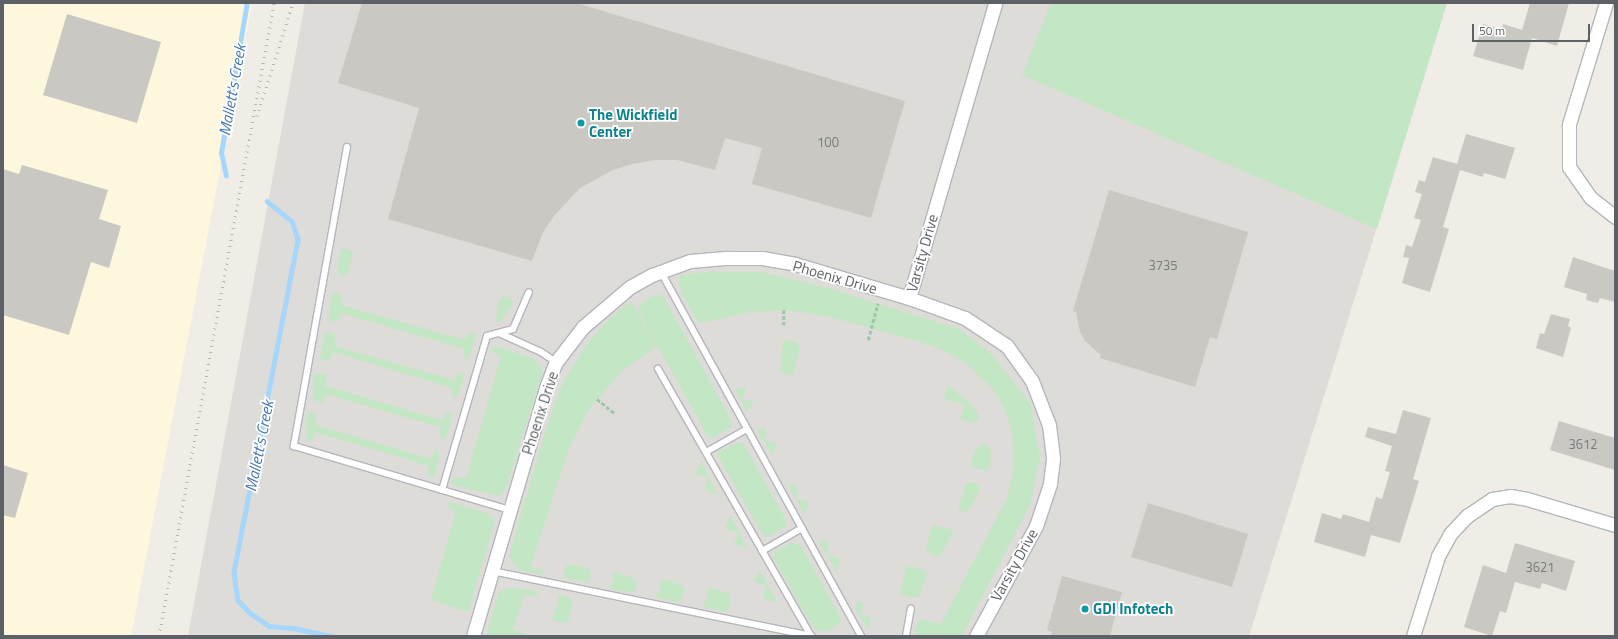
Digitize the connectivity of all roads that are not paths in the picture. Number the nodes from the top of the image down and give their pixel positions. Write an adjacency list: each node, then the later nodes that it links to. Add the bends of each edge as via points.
1 (995, 3): 7 (street, Varsity Drive)
2 (1606, 3): 4 (street, via 1569,124 1569,167 1590,198)
3 (347, 147): 13 (lane, via 294,446)
4 (1615, 217)
5 (661, 272): 7 (street, Phoenix Drive, via 690,261 762,258 795,264); 9 (street, Phoenix Drive, via 630,287 601,310 583,327); 11 (lane)
6 (528, 292): 8 (lane, via 513,329)
7 (908, 298): 25 (street, Varsity Drive, via 964,318 1007,346 1032,380 1049,425 1053,459 1050,484 1036,526)
8 (499, 332): 9 (lane); 13 (lane, via 487,336)
9 (556, 362): 14 (street, Phoenix Drive, via 546,385)
10 (658, 369): 12 (lane)
11 (747, 429): 12 (lane); 16 (lane)
12 (706, 452): 17 (lane)
13 (442, 490): 14 (lane)
14 (510, 510): 18 (street, Phoenix Drive)
15 (1615, 525): 26 (street, via 1527,498 1510,496 1492,499 1467,516 1450,534 1438,556)
16 (802, 528): 17 (lane); 23 (lane)
17 (762, 551): 21 (lane)
18 (492, 571): 20 (street, Phoenix Drive); 21 (lane)
19 (911, 608): 24 (lane)
20 (473, 636)
21 (810, 636): 22 (lane)
22 (814, 636)
23 (861, 636)
24 (906, 636)
25 (976, 636)
26 (1413, 636)

